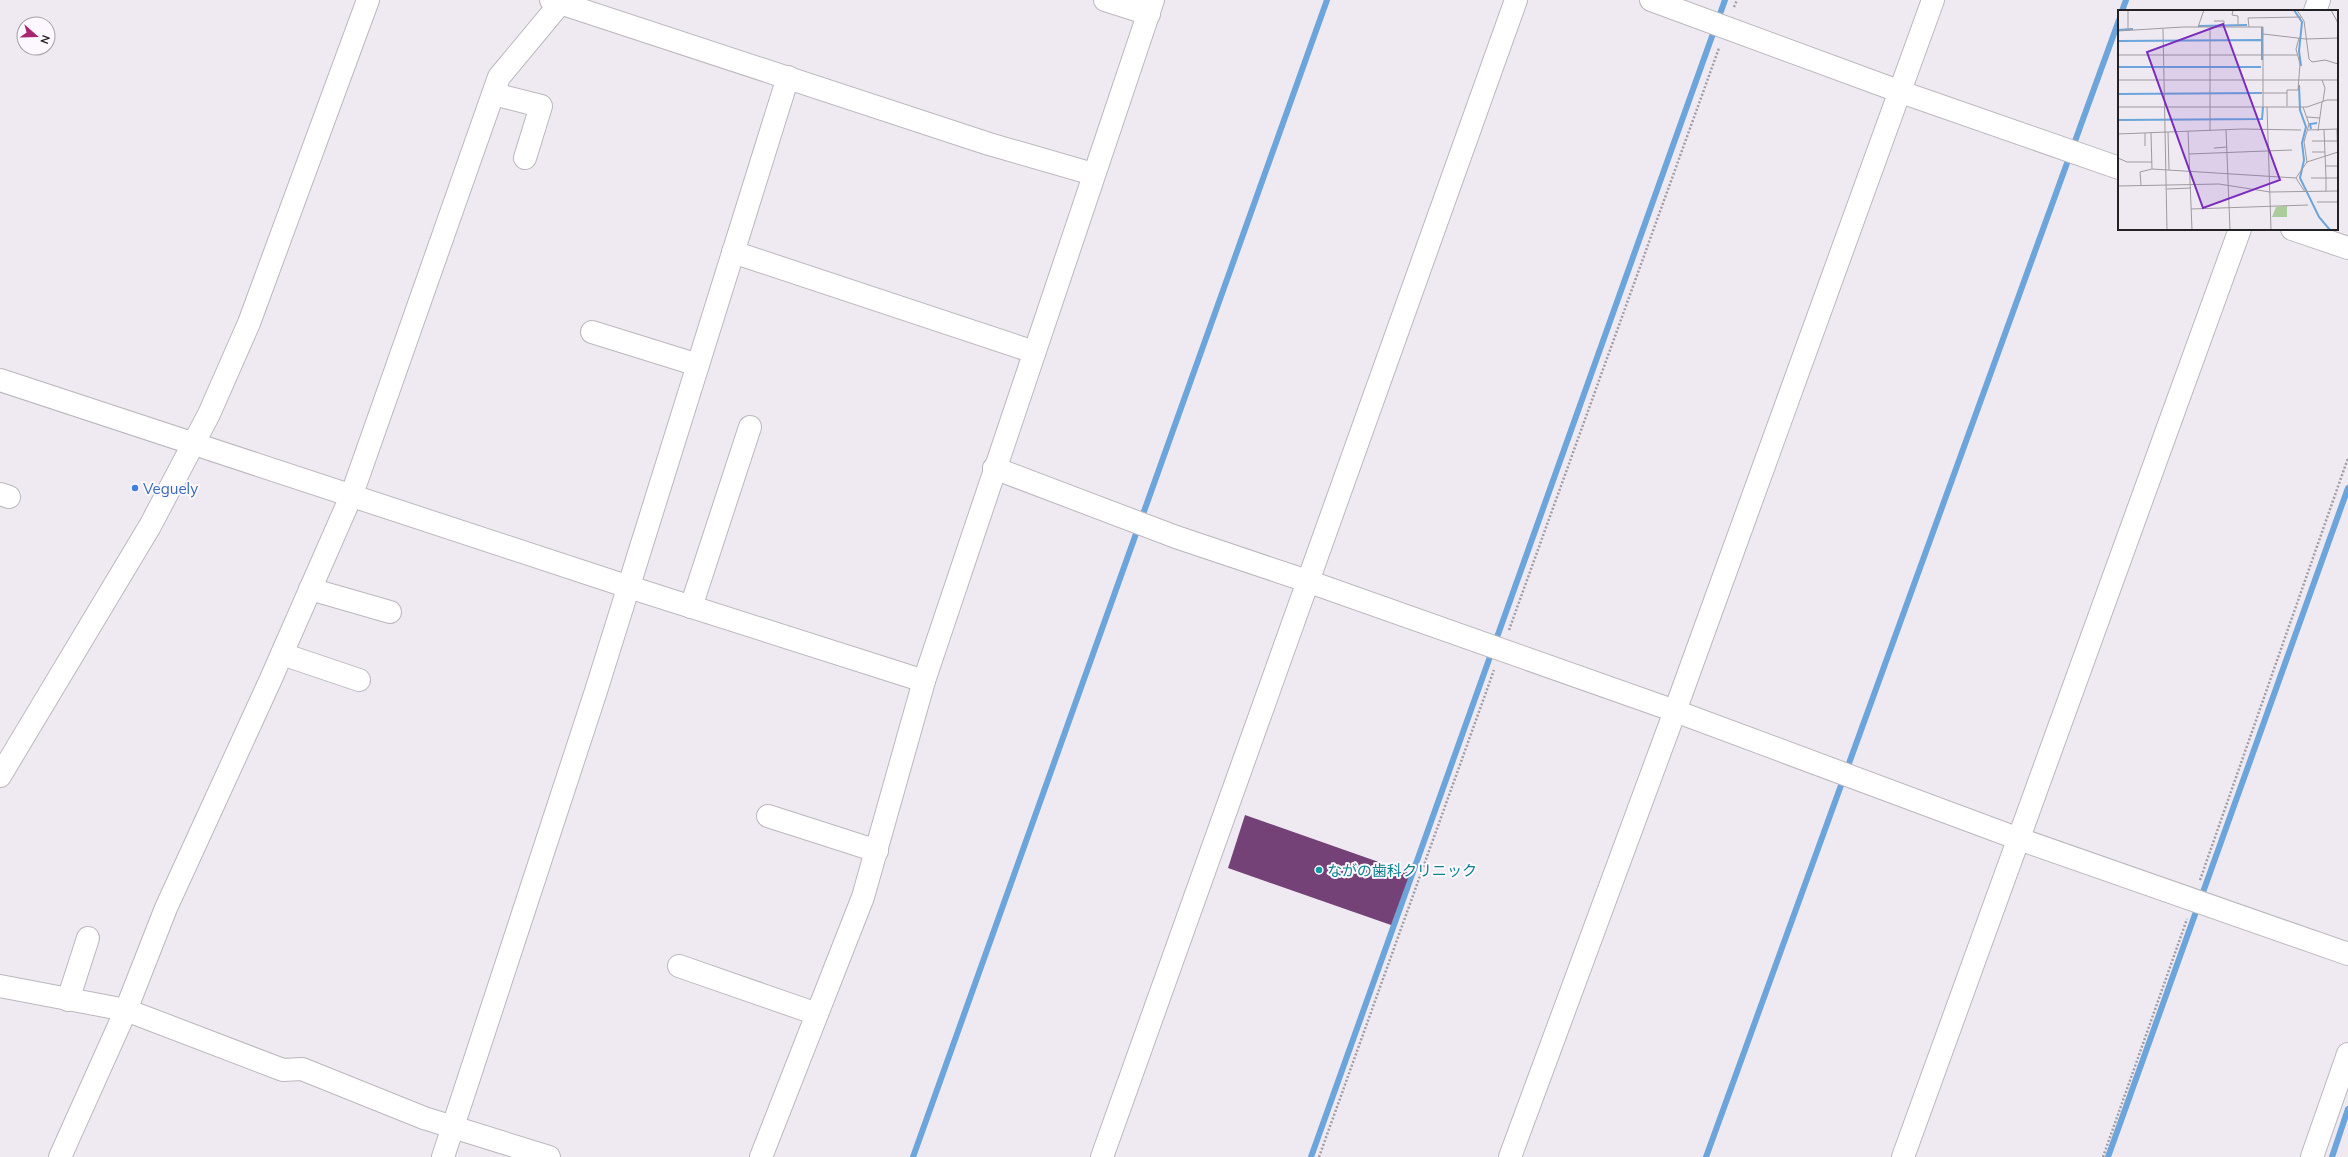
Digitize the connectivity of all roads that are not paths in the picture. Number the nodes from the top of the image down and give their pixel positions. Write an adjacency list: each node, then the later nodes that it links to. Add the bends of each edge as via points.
1 (368, 0): 25 (street, via 249,323)
2 (1105, 0): 8 (street)
3 (1516, 0): 28 (street)
4 (1650, 0): 11 (street)
5 (1933, 0): 11 (street)
6 (2319, 0): 9 (street)
7 (559, 1): 10 (street); 12 (street, via 499,77)
8 (1151, 7): 15 (street)
9 (2315, 10)
10 (788, 77): 15 (street, via 989,144); 19 (street)
11 (1901, 92): 14 (street); 36 (street)
12 (494, 94): 13 (street, via 542,106); 27 (street)
13 (526, 158)
14 (2118, 168)
15 (1093, 174): 21 (street)
16 (2240, 230): 39 (street)
17 (2295, 230): 18 (street)
18 (2348, 248)
19 (733, 252): 21 (street); 22 (street)
20 (592, 332): 22 (street)
21 (1034, 352): 26 (street)
22 (698, 365): 29 (street)
23 (0, 380): 25 (street)
24 (750, 427): 31 (street)
25 (193, 444): 27 (street); 37 (street, via 150,526)
26 (994, 468): 28 (street, via 1176,537); 35 (street)
27 (352, 494): 29 (street); 30 (street)
28 (1307, 581): 36 (street); 55 (street)
29 (629, 587): 31 (street); 49 (street)
30 (310, 589): 32 (street); 33 (street)
31 (691, 607): 35 (street)
32 (390, 612)
33 (282, 654): 34 (street); 46 (street, via 166,908)
34 (359, 680)
35 (924, 681): 40 (street)
36 (1675, 711): 39 (street); 56 (street)
37 (0, 776)
38 (768, 816): 40 (street)
39 (2020, 839): 42 (street); 57 (street)
40 (877, 851): 47 (street, via 862,898)
41 (88, 938): 45 (street)
42 (2348, 954)
43 (679, 966): 47 (street)
44 (0, 986): 45 (street)
45 (68, 1000): 46 (street)
46 (126, 1010): 49 (street, via 283,1070 302,1069); 51 (street)
47 (817, 1014): 54 (street)
48 (2348, 1054): 50 (street)
49 (453, 1127): 52 (street); 53 (street)
50 (2314, 1156)
51 (60, 1157)
52 (443, 1157)
53 (549, 1157)
54 (761, 1157)
55 (1102, 1157)
56 (1510, 1157)
57 (1903, 1157)

